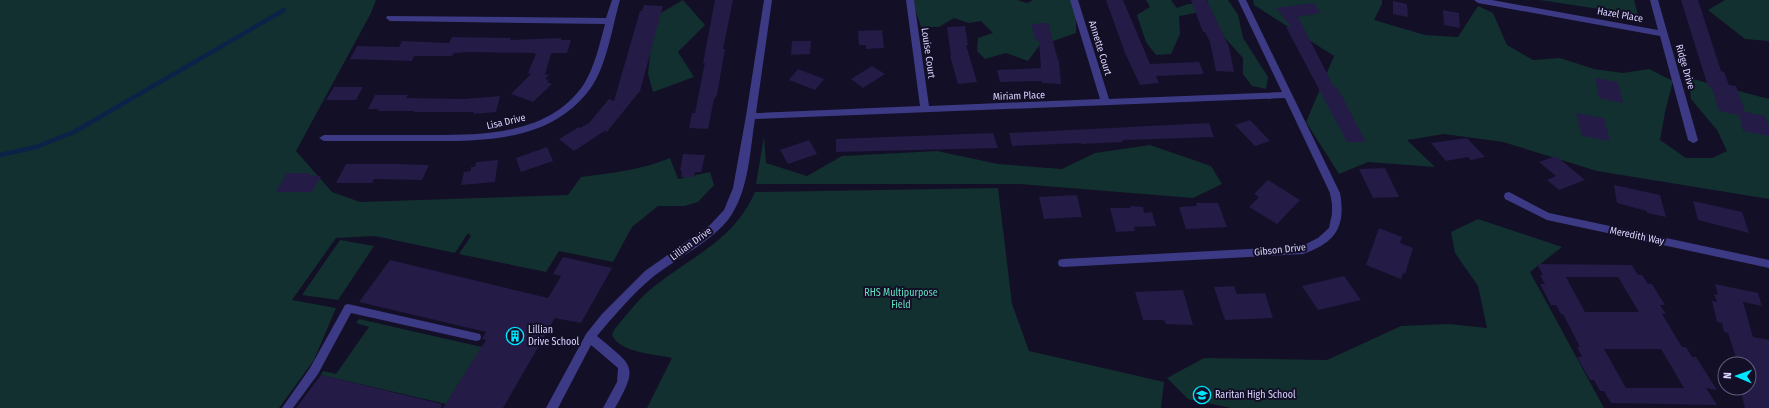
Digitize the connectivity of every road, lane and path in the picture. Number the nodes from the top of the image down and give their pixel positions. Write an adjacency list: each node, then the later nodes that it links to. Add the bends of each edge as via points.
1 (616, 0): 9 (street, Lisa Drive)
2 (768, 0): 14 (street, Lillian Drive)
3 (910, 0): 13 (street, Louise Court)
4 (1074, 0): 12 (street, Annette Court)
5 (1242, 0): 11 (street, Gibson Drive)
6 (1478, 0): 10 (street, Hazel Place)
7 (1654, 0): 10 (street, Ridge Drive)
8 (390, 18): 9 (street)
9 (609, 21): 15 (street, Lisa Drive, via 594,73 586,87 566,108 538,125 509,134 477,138)
10 (1664, 34): 16 (street, Ridge Drive)
11 (1287, 95): 12 (street, Miriam Place); 18 (street, Gibson Drive, via 1335,193 1339,209 1337,222 1330,235 1318,244 1303,250 1287,252)
12 (1106, 103): 13 (street, Miriam Place)
13 (925, 110): 14 (street, Miriam Place)
14 (751, 116): 21 (street, Lillian Drive, via 738,188 728,212 706,235 649,274 606,317)
15 (324, 138)
16 (1694, 140)
17 (1509, 196): 19 (street, Meredith Way, via 1547,216)
18 (1063, 263)
19 (1769, 264)
20 (476, 337): 22 (lane, via 348,308 314,371)
21 (590, 338): 23 (street, Lillian Drive); 24 (street, via 626,370 625,377)
22 (287, 408)
23 (552, 408)
24 (608, 408)

